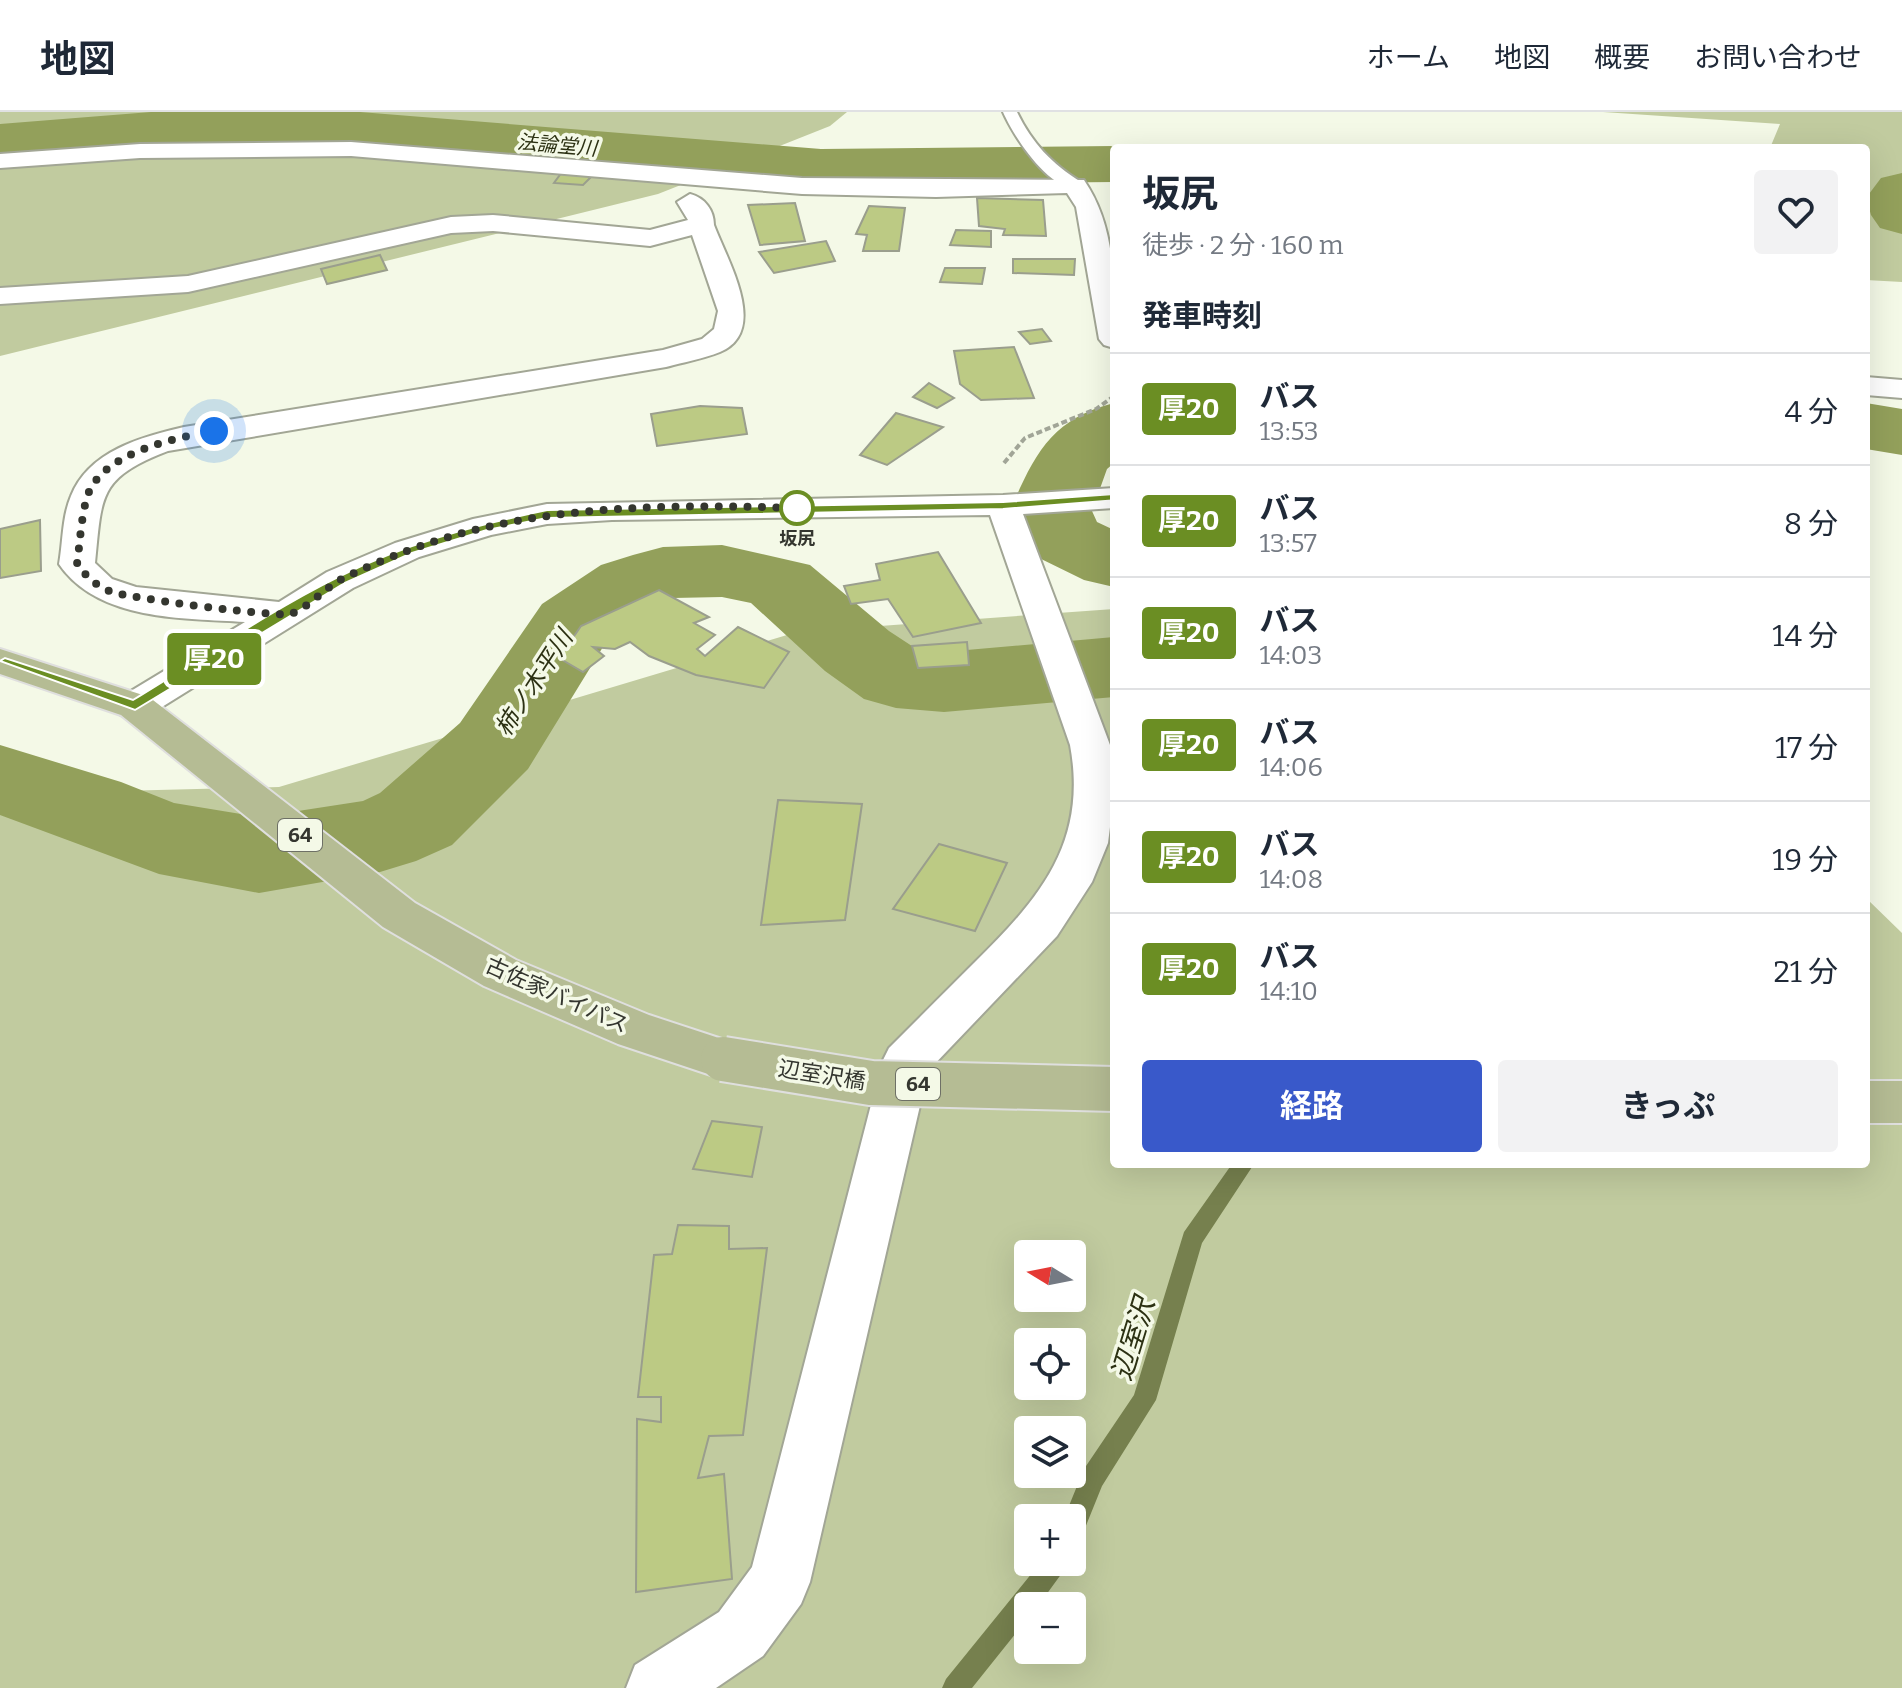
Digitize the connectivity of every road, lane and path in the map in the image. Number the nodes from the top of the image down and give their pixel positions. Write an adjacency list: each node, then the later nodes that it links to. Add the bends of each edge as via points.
1 (1010, 112): 4 (lane, via 1018,132 1051,171)
2 (491, 160): 3 (street, via 336,149 140,151); 4 (street, via 849,188); 5 (street, via 498,178 512,186 687,201 697,205)
3 (0, 161)
4 (1075, 185): 7 (street, via 1089,207)
5 (701, 225): 6 (street, via 650,238 493,223 451,225 188,284); 13 (street, via 732,311 728,333 712,345 666,358 184,436 136,451 88,494 77,564 88,579 141,599)
6 (0, 296)
7 (1110, 318)
8 (1870, 386): 9 (street)
9 (1902, 389)
10 (1110, 399): 12 (path, via 1025,438 998,470)
11 (1106, 499): 12 (street)
12 (1003, 505): 13 (street, via 547,514 407,550 340,580); 20 (street, via 1090,745 1096,775 1087,843 1070,882 1041,924 906,1062 779,1582 741,1634)
13 (289, 614): 15 (street)
14 (0, 661): 15 (main road, 64)
15 (135, 706): 16 (main road, 古佐家バイパス / 64, via 399,915 500,973 635,1030)
16 (723, 1059): 17 (main road, 辺室沢橋 / 64, bridge, via 871,1083)
17 (1110, 1089)
18 (1870, 1102): 19 (main road)
19 (1902, 1102)
20 (658, 1688)

